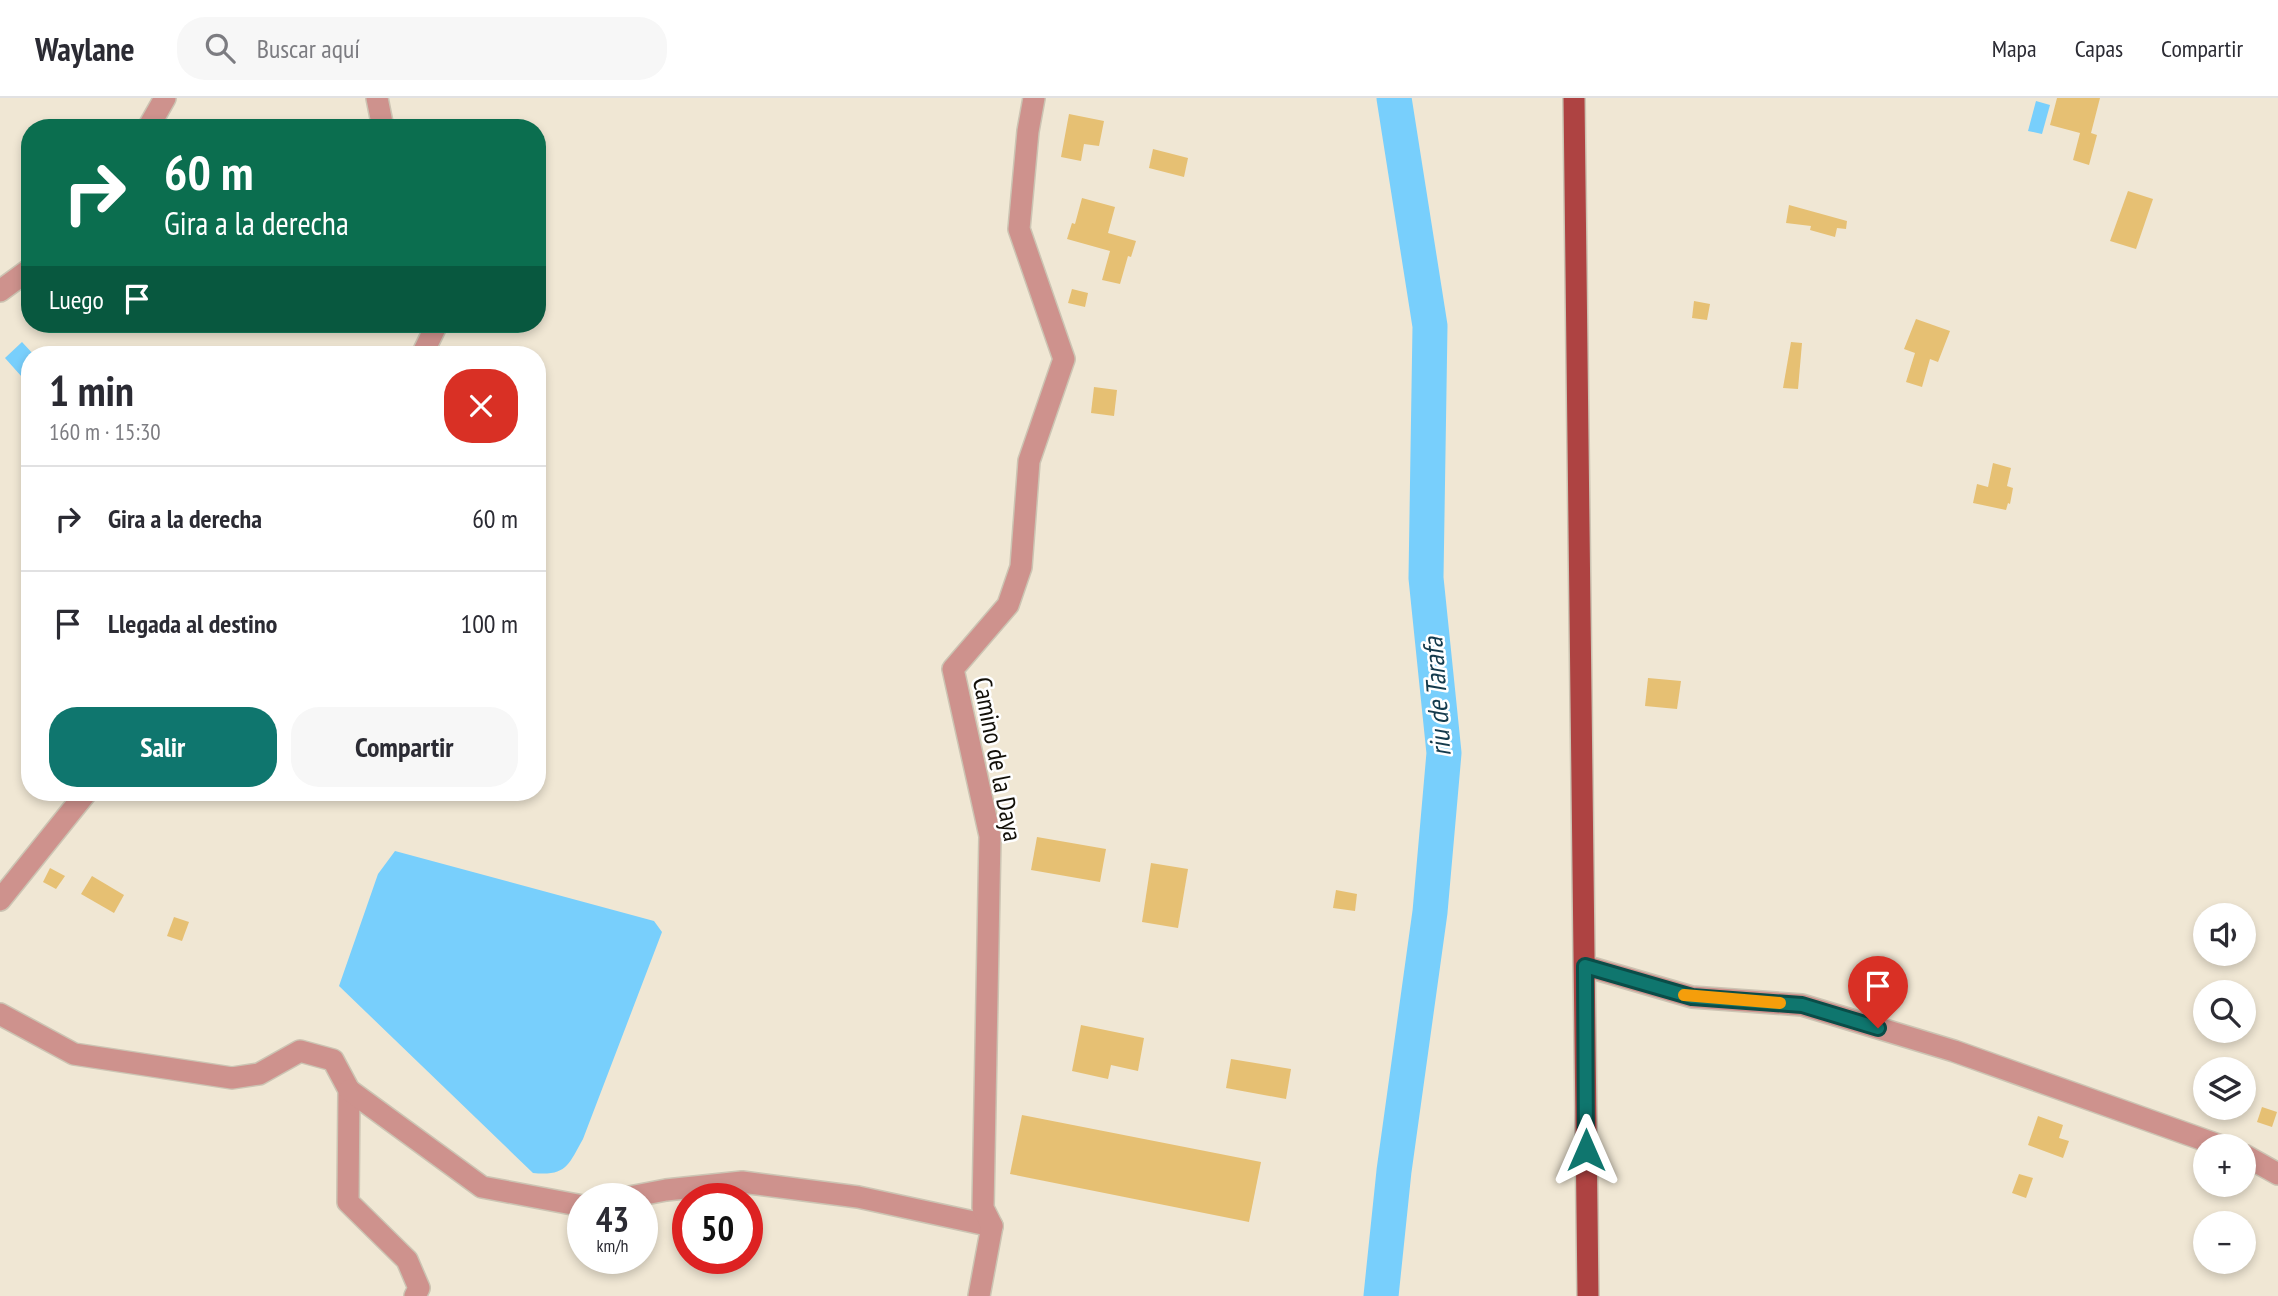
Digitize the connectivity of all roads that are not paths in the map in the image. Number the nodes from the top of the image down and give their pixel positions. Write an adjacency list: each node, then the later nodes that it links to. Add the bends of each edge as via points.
1 (165, 98): 5 (street)
2 (377, 98): 6 (street)
3 (1034, 98): 19 (street, Camino de la Daya, via 1019,229 1064,359 1029,461 1021,567 1008,604 953,669 989,836 983,1208)
4 (1574, 98): 11 (main road)
5 (153, 119)
6 (381, 119)
7 (21, 276): 8 (street)
8 (0, 291)
9 (80, 801): 10 (street)
10 (0, 900)
11 (1585, 966): 14 (street, via 1692,997 1802,1005 1954,1051); 22 (main road)
12 (0, 1014): 13 (street, via 74,1054 232,1078 259,1074 300,1051 333,1060)
13 (349, 1090): 18 (street, via 482,1186); 20 (street, via 348,1202 407,1260 419,1288)
14 (2193, 1136)
15 (2256, 1162): 16 (street)
16 (2278, 1174)
17 (658, 1192): 19 (street, via 742,1182 858,1198)
18 (567, 1203)
19 (992, 1226): 21 (street, Camino de la Daya)
20 (415, 1296)
21 (979, 1296)
22 (1588, 1296)

